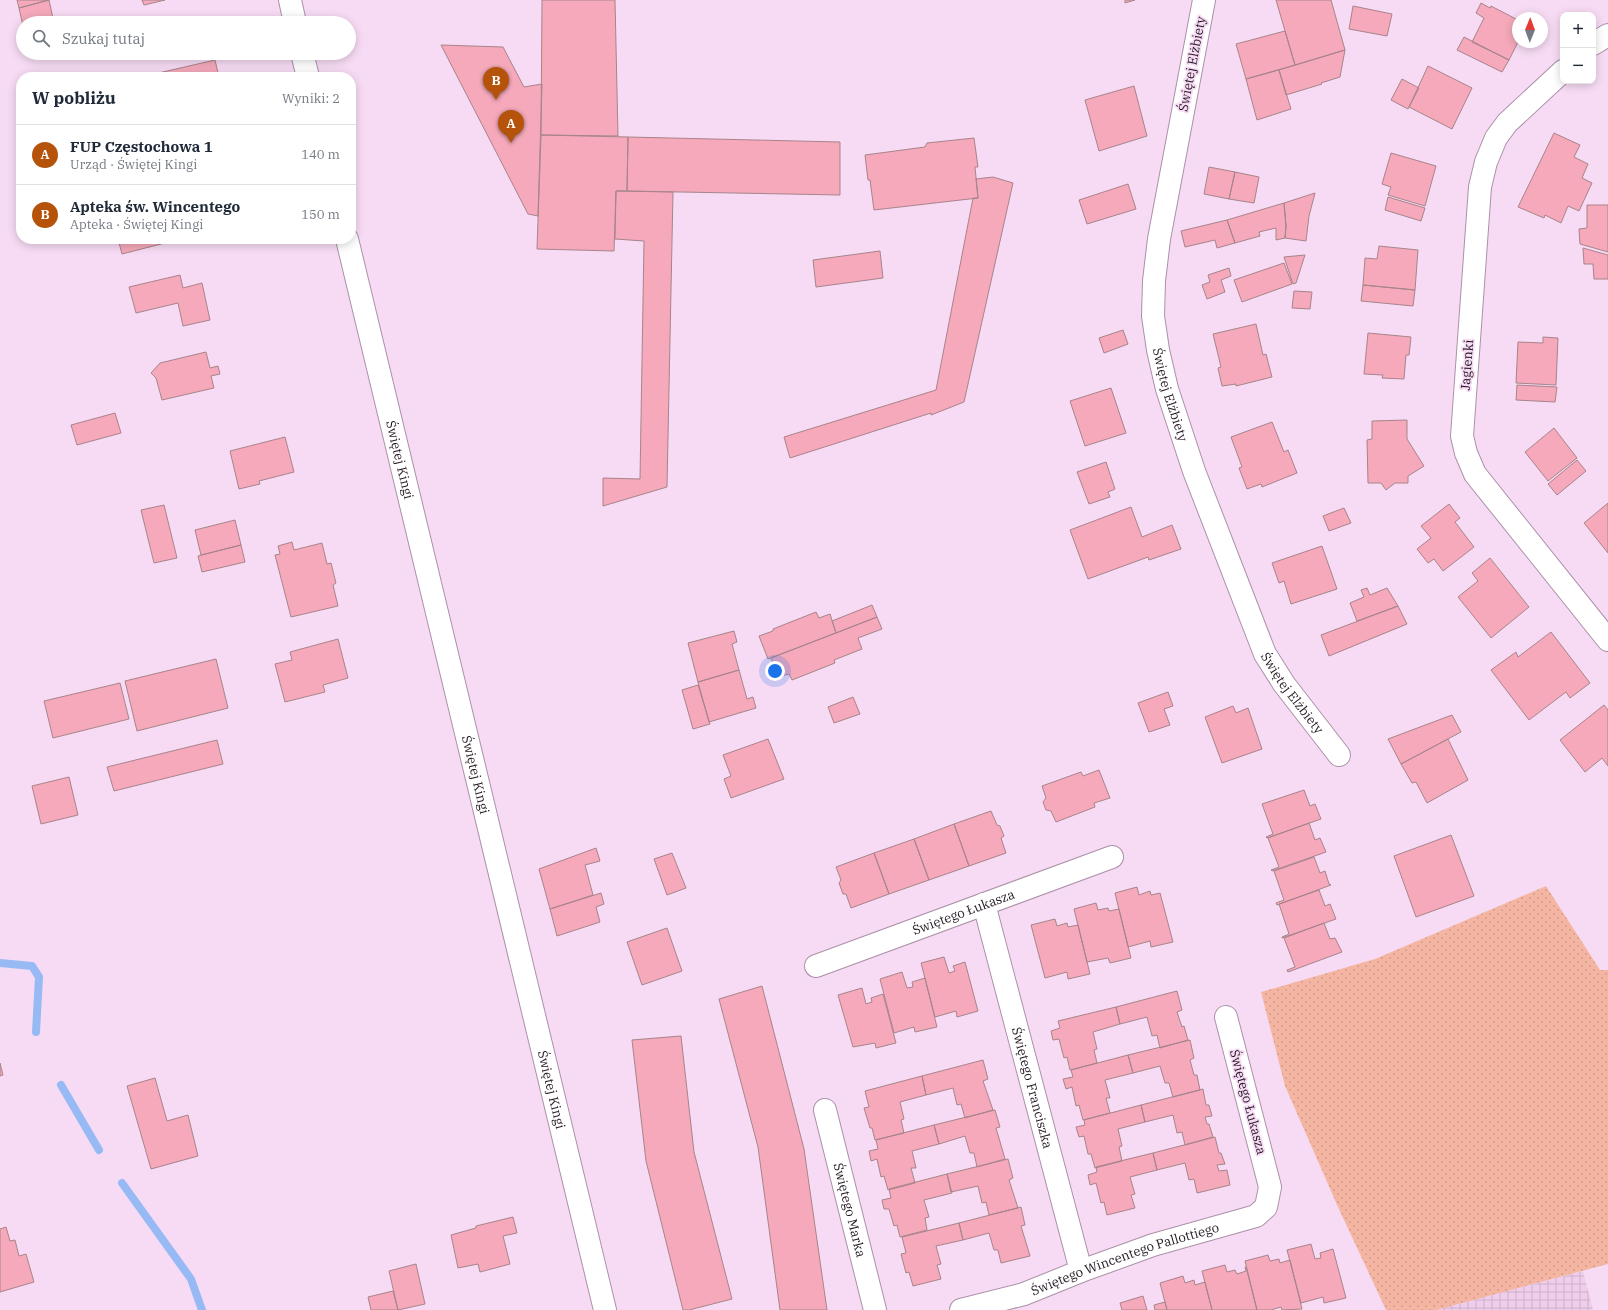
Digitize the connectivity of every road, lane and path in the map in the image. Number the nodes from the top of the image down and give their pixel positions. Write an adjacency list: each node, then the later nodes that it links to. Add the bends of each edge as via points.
1 (290, 0): 3 (street)
2 (1204, 0): 11 (street, Świętej Elżbiety, via 1159,239 1153,316 1158,350 1167,389 1194,471 1265,654 1284,684)
3 (293, 16)
4 (1608, 35): 5 (street)
5 (1596, 42)
6 (304, 60): 7 (street)
7 (307, 72)
8 (1560, 74): 10 (street, Jagienki, via 1506,124 1496,138 1486,162 1480,187 1462,436 1475,474)
9 (348, 244): 19 (street, Świętej Kingi)
10 (1608, 640)
11 (1338, 755)
12 (1112, 857): 13 (street, Świętego Łukasza)
13 (984, 904): 14 (street, Świętego Łukasza); 18 (street, Świętego Franciszka)
14 (816, 966)
15 (1226, 1017): 17 (street, Świętego Łukasza)
16 (825, 1110): 20 (street, Świętego Marka)
17 (1270, 1187): 18 (street, Świętego Wincentego Pallottiego, via 1266,1207 1256,1216 1153,1245)
18 (1081, 1271): 21 (street, Świętego Wincentego Pallottiego, via 1024,1294)
19 (604, 1310)
20 (875, 1310)
21 (961, 1310)

